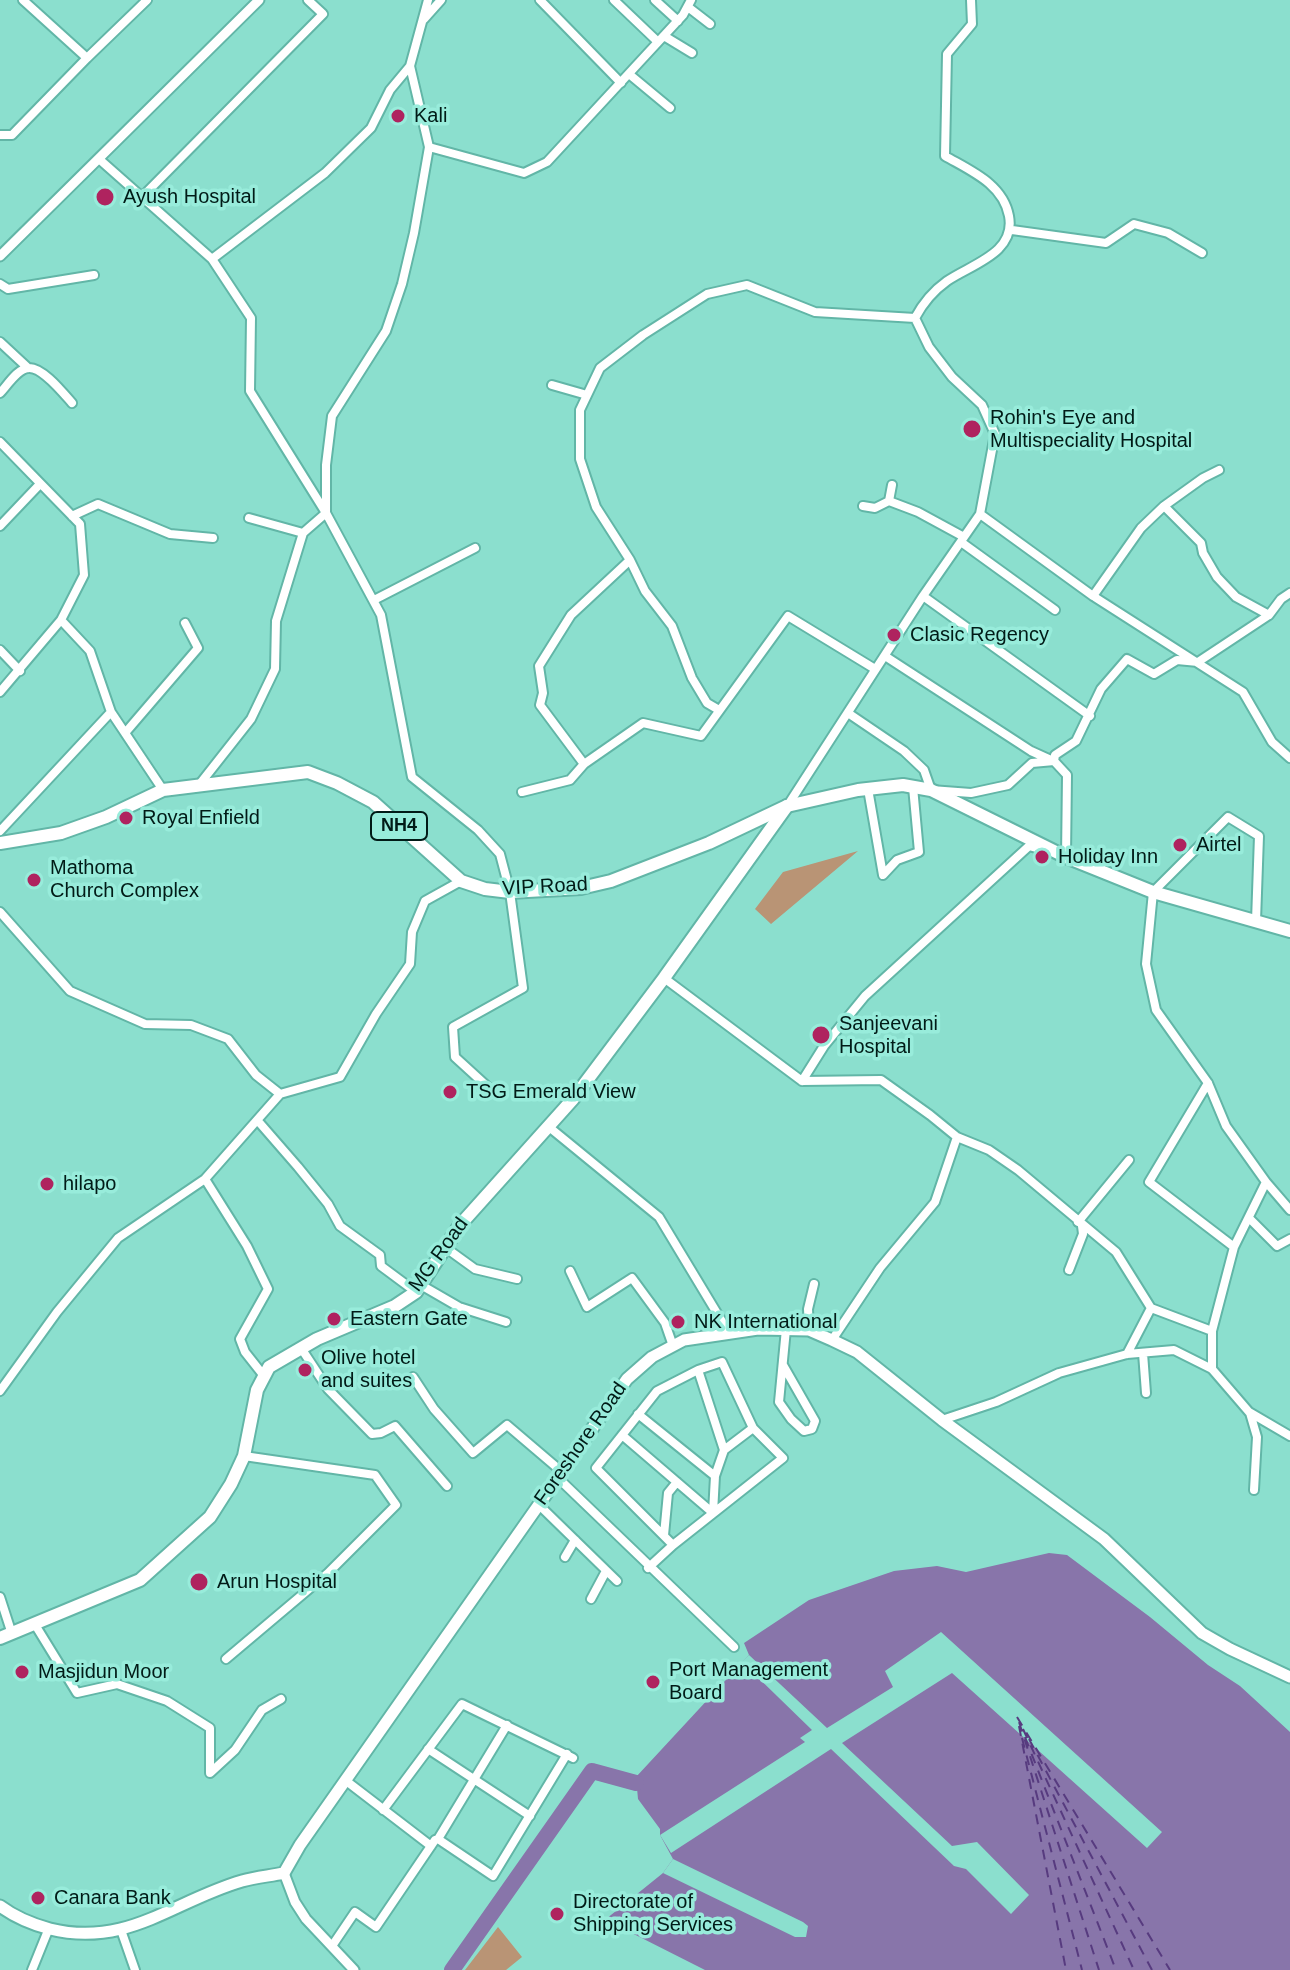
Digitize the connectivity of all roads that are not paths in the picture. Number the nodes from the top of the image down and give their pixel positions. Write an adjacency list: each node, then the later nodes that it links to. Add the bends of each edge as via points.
1 (23, 0): 17 (street)
2 (147, 0): 17 (street)
3 (259, 0): 24 (street)
4 (308, 0): 25 (street, via 323,14)
5 (428, 0): 13 (street)
6 (441, 0): 13 (street)
7 (540, 0): 20 (street)
8 (614, 0): 15 (street)
9 (655, 0): 12 (street)
10 (971, 0): 26 (street, via 972,24 947,54 945,156 987,180 1007,202)
11 (689, 3): 12 (street); 14 (street)
12 (678, 21): 15 (street)
13 (420, 23): 18 (street)
14 (710, 24)
15 (661, 39): 16 (street); 19 (street)
16 (692, 53)
17 (87, 58): 22 (street, via 12,135)
18 (410, 66): 23 (street); 29 (street, via 390,90 371,128 325,173)
19 (629, 74): 20 (street); 21 (street)
20 (621, 83): 23 (street, via 547,162 524,173)
21 (670, 108)
22 (0, 135)
23 (429, 147): 46 (street, via 405,271 386,331 332,416)
24 (99, 159): 25 (street); 28 (street)
25 (143, 196): 29 (street)
26 (1012, 230): 27 (street, via 1106,243 1134,224 1168,233); 32 (street, via 1004,245 925,300)
27 (1202, 253)
28 (0, 256)
29 (212, 259): 46 (street, via 251,318 250,391)
30 (94, 275): 31 (street, via 8,289)
31 (0, 284)
32 (915, 318): 37 (street, via 815,312 747,285 707,294 600,368); 47 (street, via 936,357 982,405 995,434)
33 (0, 342): 34 (street)
34 (28, 368): 36 (street); 38 (street, via 37,369)
35 (552, 385): 37 (street)
36 (0, 393)
37 (587, 395): 55 (street, via 580,410 580,459 596,507)
38 (72, 403)
39 (0, 444): 41 (street)
40 (1219, 470): 45 (street)
41 (39, 485): 48 (street); 50 (street)
42 (892, 485): 43 (street)
43 (889, 501): 44 (street, via 875,508); 53 (street)
44 (863, 506)
45 (1164, 506): 58 (street, via 1141,528); 61 (street, via 1201,543 1217,577 1236,597)
46 (326, 513): 51 (street); 59 (street)
47 (980, 514): 53 (street); 58 (street)
48 (72, 516): 52 (street, via 98,504 170,534); 62 (street, via 80,524 84,575)
49 (249, 518): 51 (street)
50 (0, 526)
51 (303, 533): 78 (street, via 276,621 275,669 251,719)
52 (213, 538)
53 (962, 540): 57 (street); 60 (street)
54 (475, 548): 59 (street)
55 (630, 560): 70 (street, via 672,626 692,678 707,703); 77 (street, via 571,615 539,666 540,705)
56 (1290, 593): 61 (street)
57 (923, 596): 65 (street); 73 (street)
58 (1093, 596): 66 (street)
59 (374, 600): 89 (street, via 412,777 500,854)
60 (1055, 610)
61 (1269, 615): 66 (street)
62 (61, 620): 68 (street); 71 (street, via 90,651)
63 (185, 623): 74 (street, via 198,648)
64 (0, 650): 68 (street)
65 (885, 656): 67 (street); 76 (street)
66 (1198, 662): 73 (street, via 1177,660 1154,674 1127,659 1101,689); 75 (street, via 1243,692 1272,742)
67 (875, 669): 70 (street, via 788,616); 72 (street)
68 (20, 671): 69 (street)
69 (0, 692)
70 (719, 710): 77 (street, via 701,736 643,723)
71 (111, 712): 74 (street); 85 (street)
72 (848, 713): 82 (street, via 904,751 924,770); 84 (street)
73 (1090, 716): 76 (street, via 1076,741)
74 (125, 733): 81 (street)
75 (1290, 758)
76 (1054, 761): 82 (street, via 1032,763 1008,785 971,793); 87 (street, via 1067,775)
77 (584, 764): 83 (street, via 570,780)
78 (199, 785): 81 (main road, VIP Road / NH4); 88 (main road, VIP Road / NH4, via 308,772 373,802)
79 (913, 787): 80 (main road, NH4); 80 (street, via 919,852 897,860 883,875); 82 (main road, NH4)
80 (868, 789): 84 (main road, NH4)
81 (163, 790): 86 (main road, VIP Road / NH4, via 61,833)
82 (931, 790): 87 (main road, NH4)
83 (522, 792)
84 (787, 806): 89 (main road, VIP Road / NH4, via 611,881); 94 (main road, MG Road)
85 (0, 831)
86 (0, 843)
87 (1066, 857): 90 (main road, NH4); 95 (street, via 1029,846 865,996)
88 (461, 881): 89 (main road, VIP Road / NH4); 98 (street, via 425,901 412,932 410,964 340,1077)
89 (510, 892): 97 (street, via 523,988 453,1027 455,1057)
90 (1153, 892): 92 (main road, NH4); 92 (street, via 1228,817 1259,836); 96 (street, via 1146,964 1156,1010)
91 (0, 912): 98 (street, via 70,991 145,1024 191,1025 228,1039 256,1075)
92 (1256, 921): 93 (main road, NH4)
93 (1290, 931)
94 (664, 978): 95 (street); 100 (main road, MG Road)
95 (802, 1081): 101 (street, via 881,1080)
96 (1208, 1083): 104 (street, via 1226,1126); 109 (street, via 1149,1182)
97 (490, 1089)
98 (280, 1094): 99 (street)
99 (258, 1121): 103 (street); 115 (street, via 328,1204 340,1226 380,1255 381,1266)
100 (549, 1127): 110 (main road, MG Road, via 468,1215); 121 (street, via 659,1217)
101 (957, 1137): 107 (street, via 1018,1170); 122 (street, via 935,1202 880,1268)
102 (1129, 1160): 107 (street)
103 (205, 1179): 130 (street, via 268,1289 240,1339); 132 (street, via 118,1238)
104 (1266, 1182): 105 (street); 106 (street)
105 (1290, 1210)
106 (1249, 1218): 108 (street, via 1277,1246); 109 (street)
107 (1080, 1224): 111 (street, via 1083,1234); 116 (street, via 1116,1252)
108 (1290, 1240)
109 (1234, 1247): 120 (street)
110 (446, 1248): 113 (street, via 475,1269); 115 (main road, MG Road)
111 (1069, 1270)
112 (570, 1271): 123 (street, via 587,1307 632,1278 665,1323)
113 (517, 1279)
114 (814, 1284): 119 (street)
115 (419, 1289): 117 (street); 124 (main road, MG Road, via 395,1306)
116 (1151, 1308): 120 (street); 126 (street)
117 (506, 1322)
118 (786, 1329): 119 (main road, Foreshore Road); 121 (main road, Foreshore Road); 127 (street)
119 (809, 1330): 122 (main road, Foreshore Road)
120 (1212, 1331): 128 (street)
121 (729, 1333): 123 (main road, Foreshore Road)
122 (832, 1340): 136 (main road, Foreshore Road, via 857,1352)
123 (673, 1346): 142 (main road, Foreshore Road, via 627,1379)
124 (301, 1348): 130 (main road, MG Road, via 269,1367); 145 (street, via 328,1389 372,1434 395,1426)
125 (1143, 1353): 126 (street); 128 (street, via 1174,1350); 133 (street)
126 (1127, 1354): 136 (street, via 1059,1373)
127 (783, 1365): 127 (street, via 779,1402 804,1431 812,1429 815,1421)
128 (1212, 1369): 134 (street)
129 (698, 1370): 135 (street, via 657,1391); 137 (street, via 722,1362); 140 (street)
130 (264, 1376): 141 (main road)
131 (413, 1377): 142 (street, via 473,1453 507,1425)
132 (0, 1391)
133 (1146, 1393)
134 (1249, 1412): 139 (street); 146 (street, via 1257,1437)
135 (638, 1414): 138 (street); 143 (street)
136 (942, 1420): 162 (main road, Foreshore Road, via 1104,1539 1202,1633)
137 (753, 1428): 140 (street); 148 (street, via 783,1458)
138 (622, 1435): 144 (street); 149 (street, via 596,1468)
139 (1290, 1436)
140 (724, 1450): 143 (street)
141 (244, 1456): 158 (main road, via 210,1517 140,1580); 161 (street, via 375,1475 396,1505 328,1573)
142 (559, 1474): 147 (main road, Foreshore Road); 153 (street)
143 (715, 1476): 148 (street)
144 (677, 1482): 148 (street); 149 (street, via 668,1493)
145 (447, 1486)
146 (1254, 1490)
147 (538, 1504): 150 (street); 167 (main road, Foreshore Road)
148 (713, 1513): 151 (street)
149 (664, 1535): 151 (street)
150 (575, 1540): 152 (street); 154 (street)
151 (673, 1545): 153 (street)
152 (565, 1557)
153 (648, 1568): 160 (street)
154 (606, 1571): 155 (street); 157 (street)
155 (617, 1581)
156 (0, 1597): 159 (street)
157 (591, 1599)
158 (34, 1623): 159 (main road); 163 (street, via 77,1693 117,1684 167,1701 210,1728 210,1773 235,1750 262,1710)
159 (6, 1635)
160 (734, 1647)
161 (226, 1659)
162 (1290, 1677)
163 (281, 1699)
164 (507, 1725): 165 (street, via 462,1704); 166 (street); 169 (street, via 570,1756)
165 (428, 1749): 166 (street); 168 (street)
166 (475, 1778): 169 (street); 170 (street)
167 (345, 1780): 168 (street); 171 (main road, Foreshore Road)
168 (383, 1810): 170 (street)
169 (530, 1816): 170 (street, via 493,1876)
170 (434, 1843): 175 (street, via 376,1927 355,1912)
171 (284, 1873): 174 (main road, via 241,1881); 175 (street, via 306,1919)
172 (0, 1906): 173 (main road, via 27,1923)
173 (49, 1928): 174 (main road, via 75,1935); 176 (street)
174 (121, 1930): 177 (street)
175 (332, 1946): 178 (street)
176 (32, 1970)
177 (135, 1970)
178 (354, 1970)

